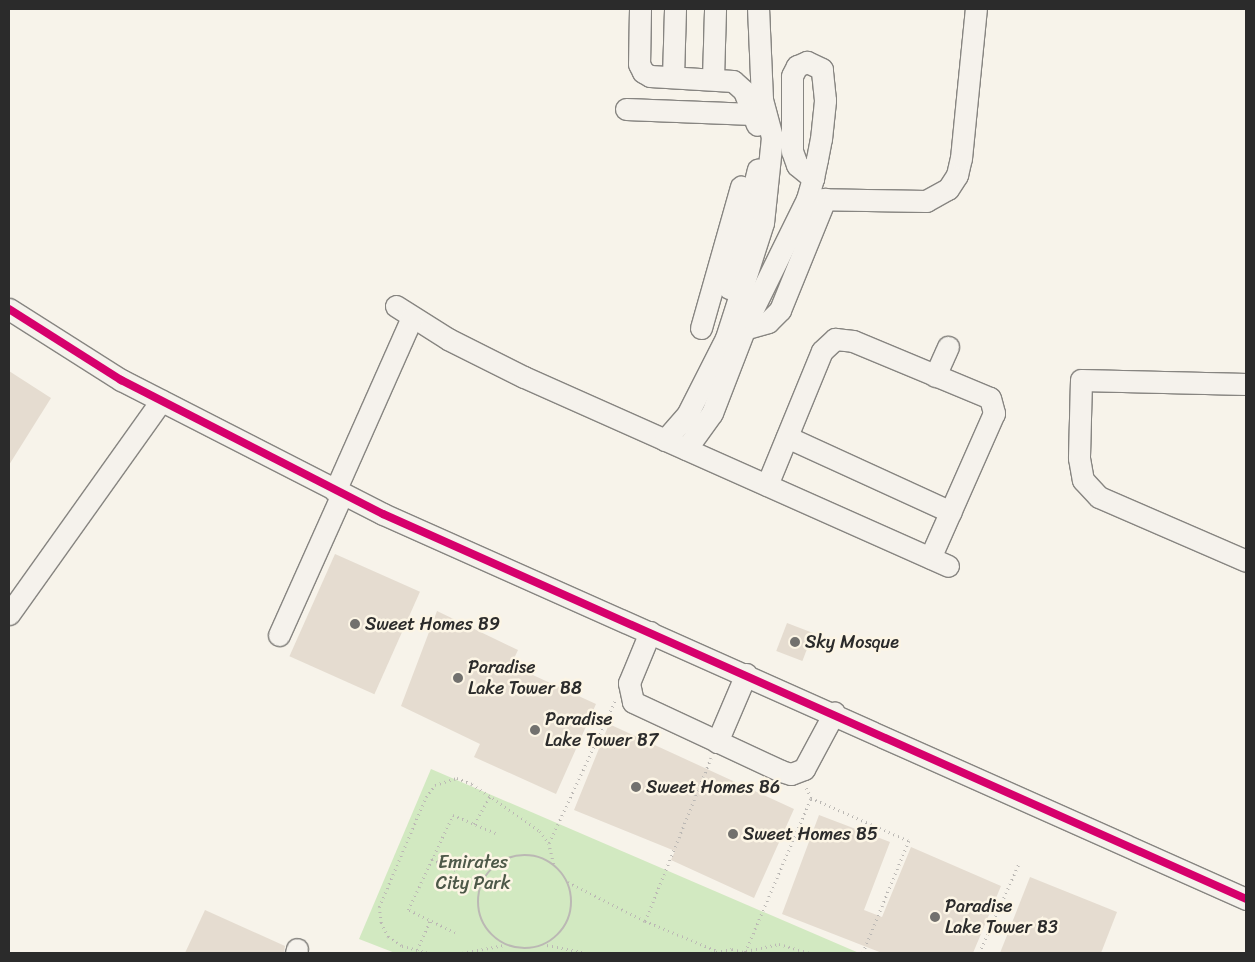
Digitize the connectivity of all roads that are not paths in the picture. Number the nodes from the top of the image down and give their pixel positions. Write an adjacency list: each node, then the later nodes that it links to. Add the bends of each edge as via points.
1 (640, 9): 6 (street, via 640,68 650,76)
2 (675, 9): 6 (street)
3 (715, 9): 7 (street)
4 (758, 9): 13 (street, via 762,99 772,137)
5 (976, 9): 12 (street, via 961,158 953,183 942,195 926,201)
6 (673, 77): 7 (street)
7 (713, 78): 9 (street, via 738,84)
8 (626, 109): 9 (street)
9 (753, 114): 13 (street, via 761,151)
10 (747, 165): 13 (street)
11 (813, 178): 12 (street)
12 (816, 199): 16 (street, via 780,310 768,322)
13 (748, 219): 15 (street); 16 (street, via 737,285 720,319)
14 (9, 309): 20 (street, via 82,357)
15 (701, 328)
16 (732, 339): 22 (street, via 687,415); 23 (street, via 712,413)
17 (948, 347): 18 (street)
18 (935, 376): 21 (street, via 847,339 835,339 822,351); 26 (street, via 990,398 995,409)
19 (1246, 384): 27 (street, via 1081,380 1079,458 1083,480 1099,497)
20 (162, 401): 25 (street); 28 (street)
21 (786, 437): 24 (street); 26 (street)
22 (664, 440): 23 (street); 25 (street, via 524,377 404,311)
23 (686, 449): 24 (street)
24 (767, 485): 26 (street, via 939,562)
25 (338, 492): 29 (street); 30 (street)
26 (951, 512)
27 (1246, 561)
28 (9, 614)
29 (650, 632): 31 (street); 33 (street, via 629,683 630,697 637,706)
30 (279, 635)
31 (746, 674): 32 (street); 33 (street)
32 (834, 713): 33 (street, via 808,765 800,772 786,773); 34 (street)
33 (717, 742)
34 (1246, 899)

